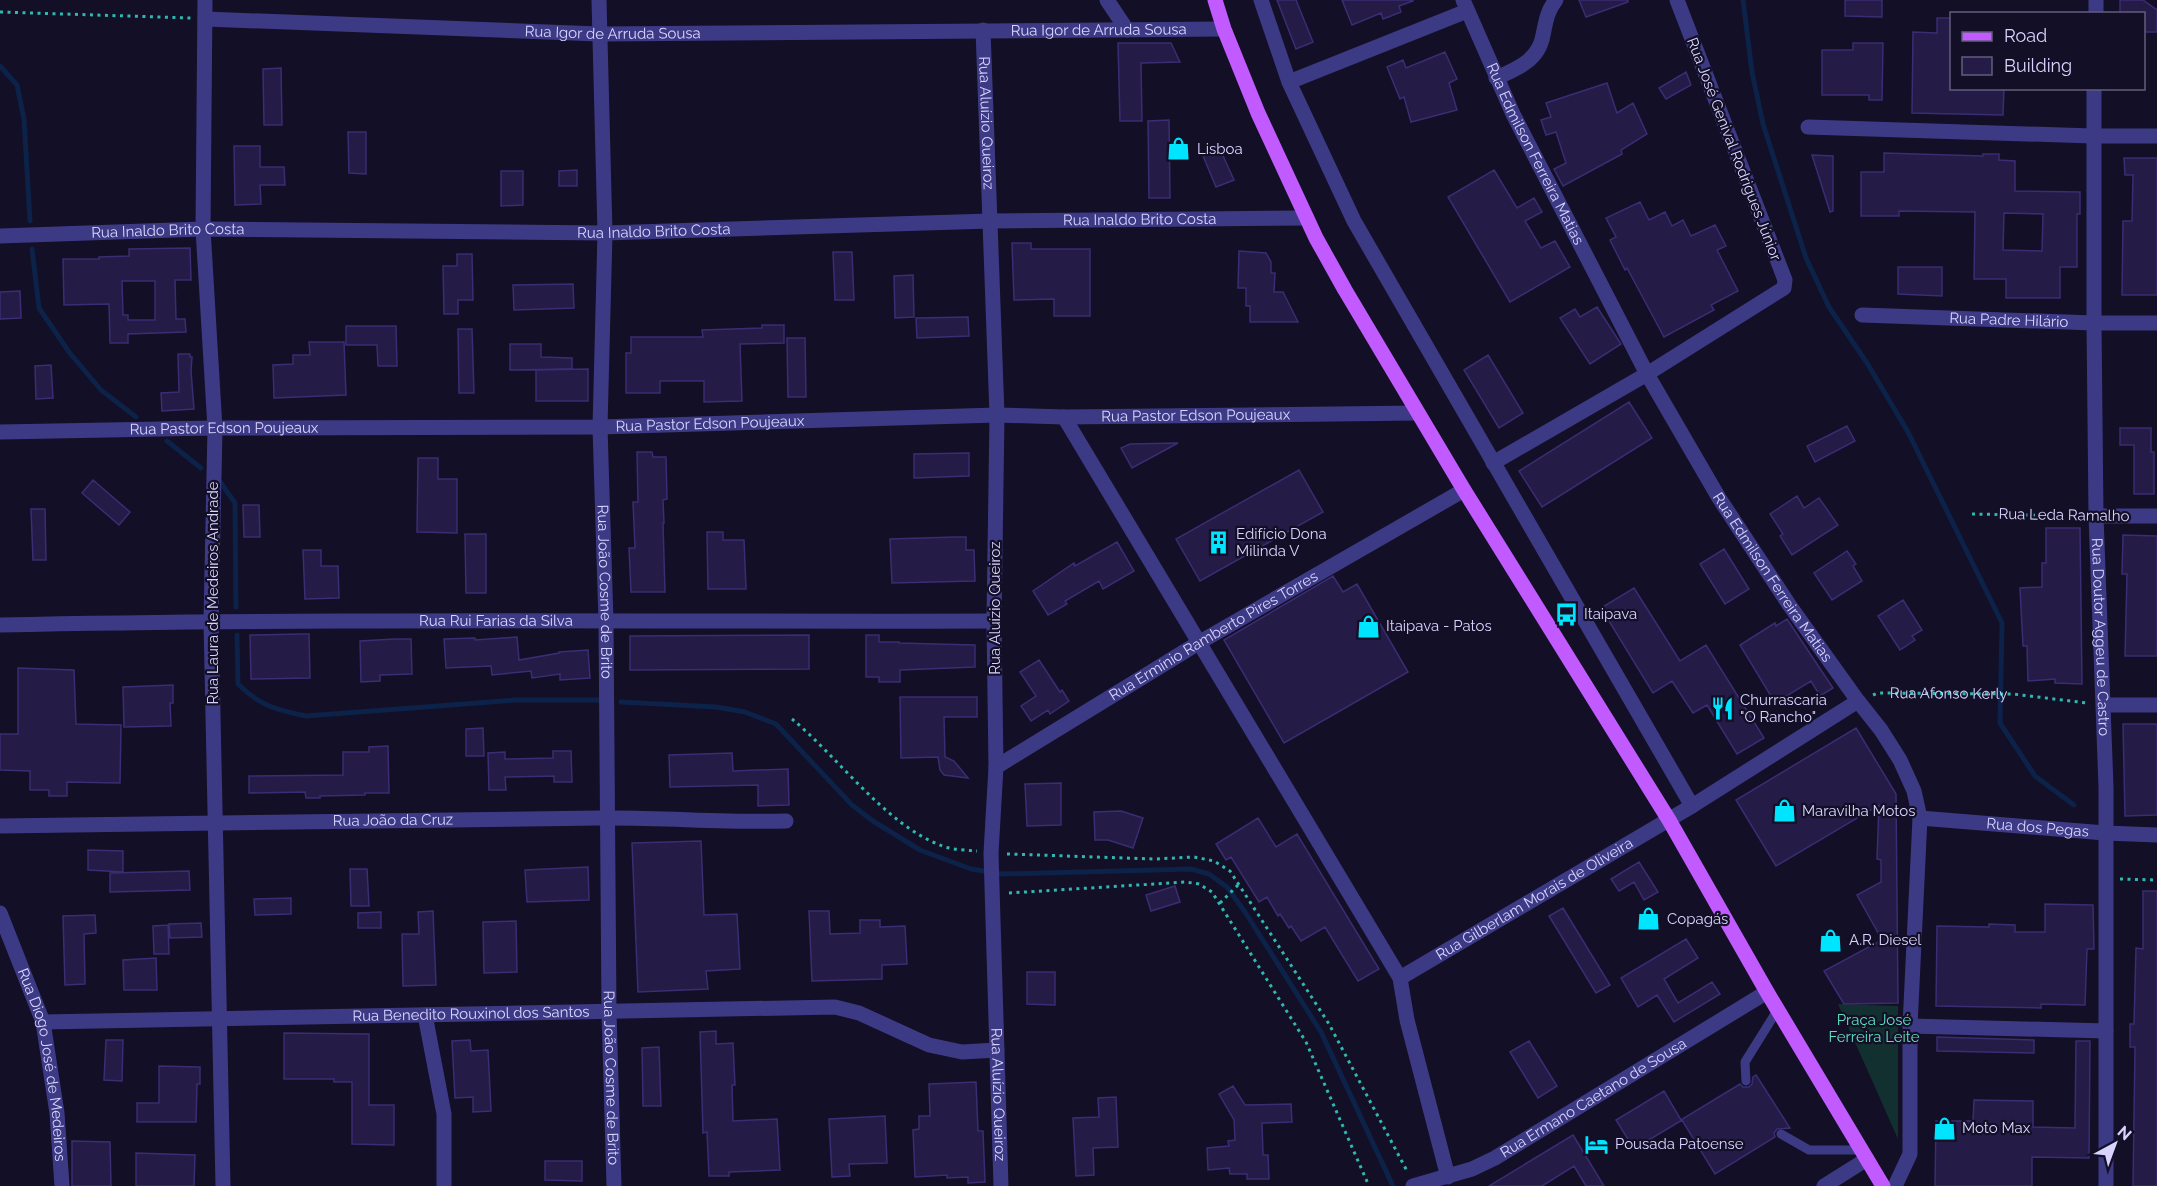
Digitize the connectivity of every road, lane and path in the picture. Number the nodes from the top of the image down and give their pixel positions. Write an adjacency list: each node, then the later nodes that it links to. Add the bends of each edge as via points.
1 (205, 0): 10 (street, Rua Laura de Medeiros Andrade)
2 (599, 0): 14 (street, Rua João Cosme de Brito)
3 (1107, 0): 13 (street)
4 (1215, 0): 11 (main road)
5 (1261, 0): 16 (street)
6 (1556, 0): 15 (street, via 1548,10 1543,39 1534,56 1522,67)
7 (1677, 0): 29 (street, Rua José Genival Rodrigues Júnior, via 1785,279 1784,288 1777,295)
8 (1465, 5): 15 (street, Rua Edmilson Ferreira Matias); 16 (street)
9 (0, 12): 10 (path)
10 (205, 19): 14 (street, Rua Igor de Arruda Sousa); 23 (street, Rua Laura de Medeiros Andrade)
11 (1224, 29): 13 (street, Rua Igor de Arruda Sousa); 21 (main road)
12 (983, 30): 13 (street, Rua Igor de Arruda Sousa); 14 (street, Rua Igor de Arruda Sousa); 22 (street, Rua Aluízio Queiroz)
13 (1126, 30)
14 (599, 34): 24 (street, Rua João Cosme de Brito)
15 (1496, 78): 29 (street, Rua Edmilson Ferreira Matias)
16 (1289, 82): 36 (street, via 1354,221)
17 (2094, 90): 19 (street, Rua Doutor Aggeu de Castro)
18 (1808, 127): 19 (street)
19 (2093, 136): 20 (street); 28 (street, Rua Doutor Aggeu de Castro)
20 (2157, 136)
21 (1307, 218): 22 (street, Rua Inaldo Brito Costa); 30 (main road)
22 (990, 221): 24 (street, Rua Inaldo Brito Costa); 31 (street, Rua Aluízio Queiroz)
23 (203, 229): 24 (street, Rua Inaldo Brito Costa); 25 (street, Rua Inaldo Brito Costa); 34 (street, Rua Laura de Medeiros Andrade)
24 (605, 233): 33 (street, Rua João Cosme de Brito)
25 (0, 236)
26 (1862, 315): 28 (street, Rua Padre Hilário)
27 (2157, 322): 28 (street, Rua Padre Hilário)
28 (2094, 323): 39 (street, Rua Doutor Aggeu de Castro)
29 (1647, 374): 36 (street); 46 (street, Rua Edmilson Ferreira Matias, via 1719,498)
30 (1418, 412): 32 (street, Rua Pastor Edson Poujeaux); 37 (main road)
31 (997, 415): 32 (street, Rua Pastor Edson Poujeaux); 33 (street, Rua Pastor Edson Poujeaux); 42 (street, Rua Aluízio Queiroz)
32 (1064, 417): 45 (street)
33 (600, 427): 34 (street, Rua Pastor Edson Poujeaux); 43 (street, Rua João Cosme de Brito)
34 (215, 429): 35 (street, Rua Pastor Edson Poujeaux); 41 (street, Rua Laura de Medeiros Andrade)
35 (0, 432)
36 (1493, 463): 51 (street)
37 (1464, 490): 45 (street, Rua Ermínio Ramberto Pires Torres); 54 (main road)
38 (1972, 514): 39 (path, Rua Leda Ramalho)
39 (2096, 516): 40 (street, Rua Leda Ramalho); 47 (street, Rua Doutor Aggeu de Castro)
40 (2157, 516)
41 (211, 621): 43 (street, Rua Rui Farias da Silva); 44 (street, Rua Rui Farias da Silva); 55 (street, Rua Laura de Medeiros Andrade)
42 (994, 621): 43 (street, Rua Rui Farias da Silva); 50 (street, Rua Aluízio Queiroz)
43 (606, 622): 52 (street, Rua João Cosme de Brito)
44 (0, 625)
45 (1200, 642): 50 (street, Rua Ermínio Ramberto Pires Torres); 67 (street)
46 (1858, 701): 47 (path, Rua Afonso Kerly, via 1878,693 2013,693); 51 (street); 53 (street, Rua Edmilson Ferreira Matias, via 1900,760 1914,791)
47 (2104, 705): 48 (street); 58 (street, Rua Doutor Aggeu de Castro)
48 (2157, 705)
49 (792, 718): 60 (path, via 915,834 942,846)
50 (996, 768): 60 (street, Rua Aluízio Queiroz)
51 (1692, 806): 54 (street)
52 (607, 818): 55 (street, Rua João da Cruz); 56 (street, Rua João da Cruz); 70 (street, Rua João Cosme de Brito)
53 (1920, 818): 58 (street, Rua dos Pegas); 74 (street, Rua Edmilson Ferreira Matias)
54 (1669, 820): 67 (street, Rua Gilberlam Morais de Oliveira); 68 (main road)
55 (215, 821): 57 (street, Rua João da Cruz); 72 (street, Rua Laura de Medeiros Andrade)
56 (786, 821)
57 (0, 826)
58 (2105, 833): 59 (street, Rua dos Pegas); 61 (street, Rua Doutor Aggeu de Castro)
59 (2157, 835)
60 (991, 853): 63 (path, via 1194,857 1214,861 1230,871); 64 (street, Rua Aluízio Queiroz)
61 (2105, 879): 62 (path); 75 (street, Rua Doutor Aggeu de Castro)
62 (2157, 880)
63 (1239, 884): 65 (path); 87 (path, via 1329,1024)
64 (992, 894): 65 (path, via 1186,882 1212,892); 76 (street, Rua Aluízio Queiroz)
65 (1220, 903): 86 (path, via 1306,1042)
66 (0, 913): 73 (street, Rua Diogo José de Medeiros)
67 (1400, 978): 80 (street, via 1407,1020)
68 (1767, 992): 69 (main road); 80 (street, Rua Ermano Caetano de Sousa, via 1496,1158)
69 (1778, 1009): 77 (lane, via 1745,1062); 79 (main road)
70 (609, 1012): 71 (street, Rua Benedito Rouxinol dos Santos); 76 (street, Rua Benedito Rouxinol dos Santos, via 835,1007 859,1012 929,1046 962,1052); 84 (street, Rua João Cosme de Brito)
71 (425, 1015): 72 (street, Rua Benedito Rouxinol dos Santos); 83 (street, via 444,1114)
72 (221, 1020): 73 (street, Rua Benedito Rouxinol dos Santos); 82 (street, Rua Laura de Medeiros Andrade)
73 (43, 1022): 81 (street, Rua Diogo José de Medeiros, via 57,1113)
74 (1910, 1026): 75 (street); 90 (street, Rua Edmilson Ferreira Matias, via 1910,1154)
75 (2106, 1031): 91 (street, Rua Doutor Aggeu de Castro)
76 (997, 1050): 85 (street, Rua Aluízio Queiroz)
77 (1746, 1081)
78 (1780, 1134): 79 (lane, via 1809,1150)
79 (1864, 1155): 88 (street); 89 (main road)
80 (1448, 1177): 87 (street, Rua Ermano Caetano de Sousa)
81 (62, 1186)
82 (223, 1186)
83 (444, 1186)
84 (614, 1186)
85 (1001, 1186)
86 (1369, 1186)
87 (1414, 1186)
88 (1824, 1186)
89 (1883, 1186)
90 (1895, 1186)
91 (2106, 1186)

